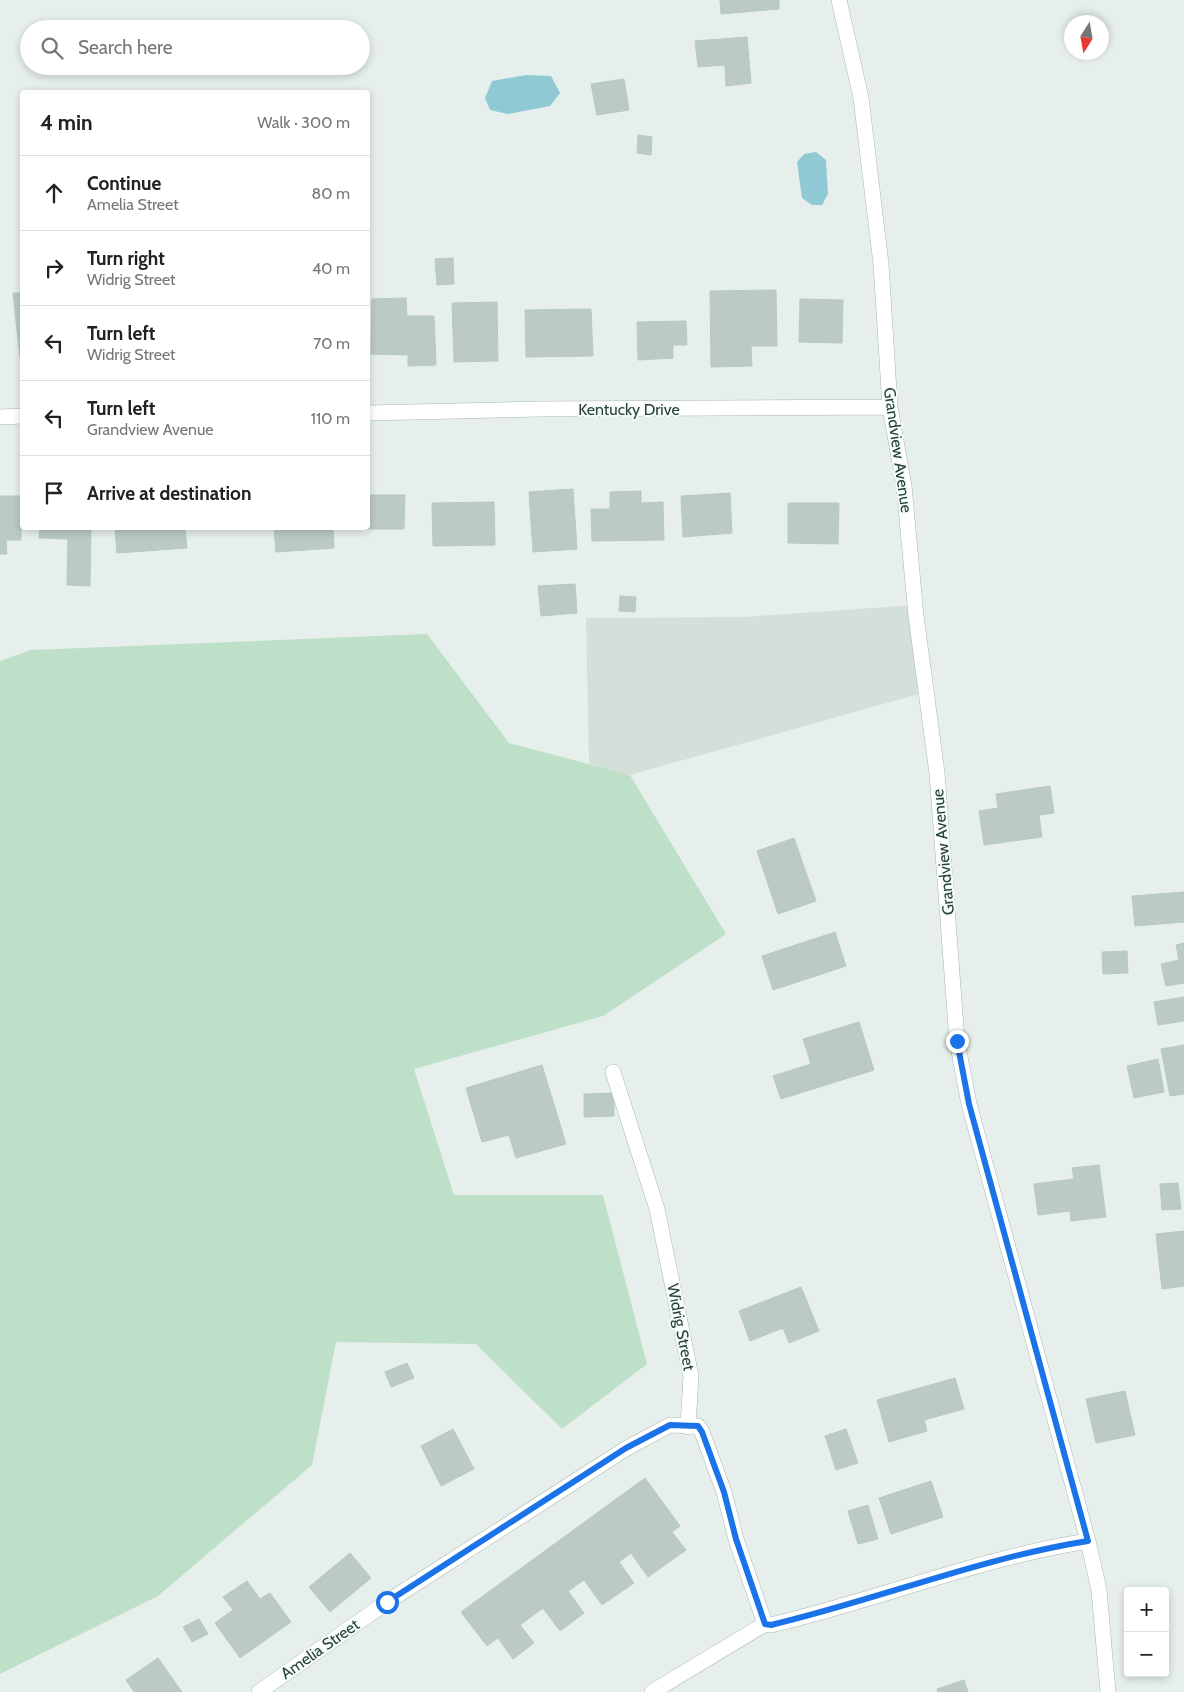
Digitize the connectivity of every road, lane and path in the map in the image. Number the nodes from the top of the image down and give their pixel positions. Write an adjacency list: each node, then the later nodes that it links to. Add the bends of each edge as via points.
1 (839, 0): 2 (street, Grandview Avenue, via 862,98 881,264)
2 (890, 407): 3 (street, Kentucky Drive); 8 (street, Grandview Avenue, via 904,486 916,616 937,773 957,1041 969,1104)
3 (370, 413)
4 (20, 416): 5 (street)
5 (0, 417)
6 (613, 1072): 7 (street, Widrig Street, via 657,1209 691,1376)
7 (688, 1427): 9 (street, via 698,1426 702,1432); 10 (street, Amelia Street, via 670,1425 626,1448 387,1602)
8 (1088, 1541): 9 (street, via 983,1564 816,1615); 12 (street, Grandview Avenue, via 1099,1590)
9 (765, 1624): 11 (street)
10 (259, 1692)
11 (652, 1692)
12 (1108, 1692)

